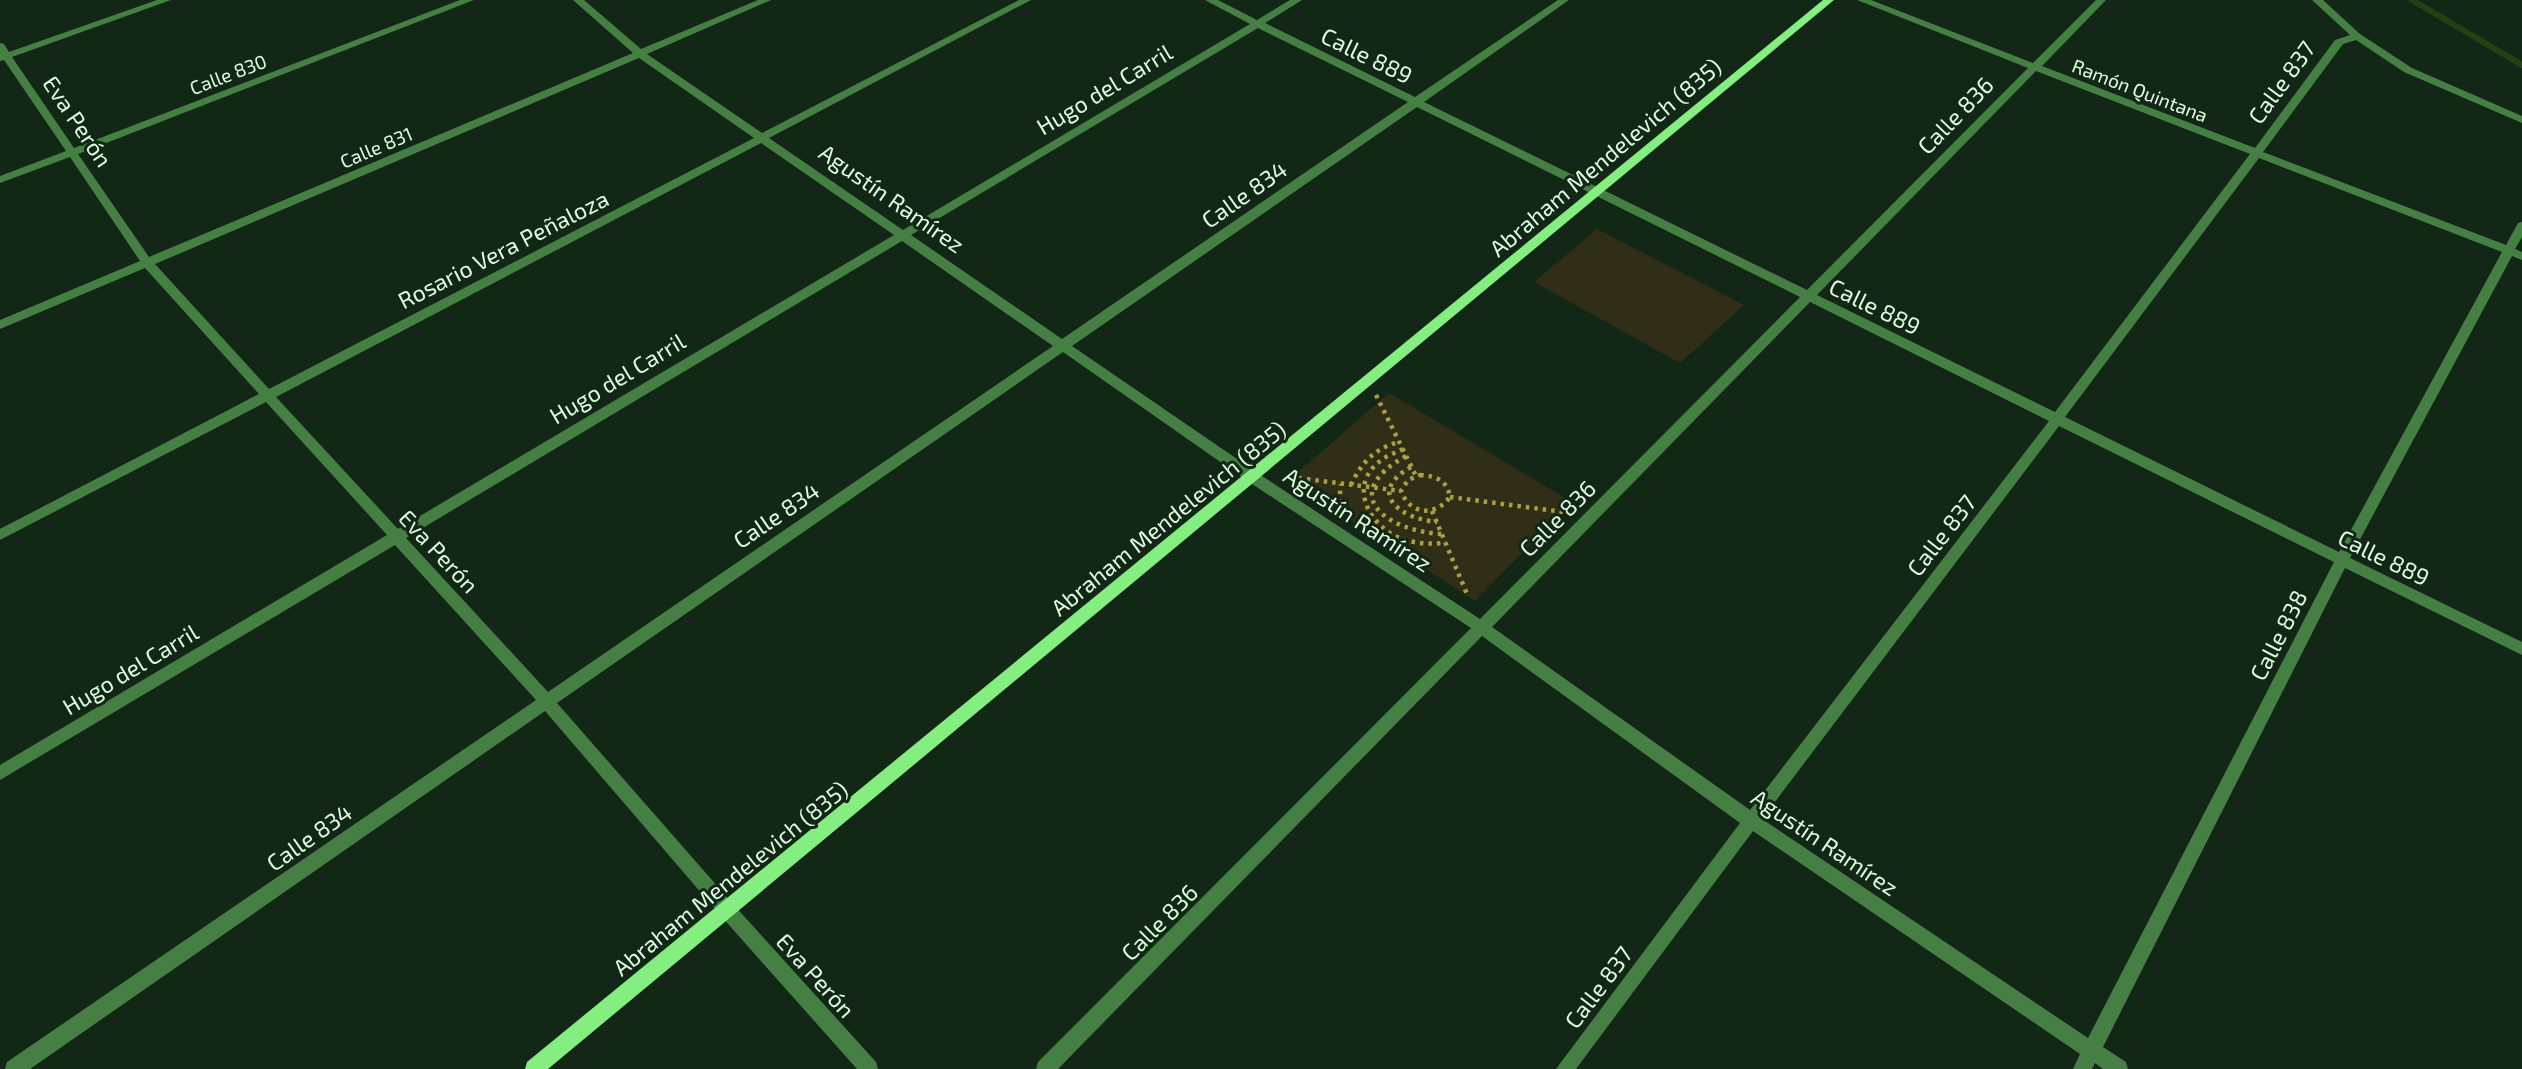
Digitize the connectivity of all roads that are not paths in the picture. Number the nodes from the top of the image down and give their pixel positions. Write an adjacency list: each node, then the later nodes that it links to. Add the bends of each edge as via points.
1 (166, 0): 15 (street)
2 (469, 0): 21 (street, Calle 830)
3 (578, 0): 16 (street, Agustín Ramírez)
4 (766, 0): 16 (street, Calle 831)
5 (1026, 0): 20 (street, Rosario Vera Peñaloza)
6 (1210, 0): 13 (street, Calle 889)
7 (1297, 0): 13 (street, Hugo del Carril)
8 (1564, 0): 18 (street, Calle 834)
9 (1829, 0): 24 (street, Abraham Mendelevich (835))
10 (1862, 0): 17 (street, Ramón Quintana)
11 (2101, 0): 17 (street, Calle 836)
12 (2317, 0): 14 (street)
13 (1258, 24): 18 (street, Calle 889); 26 (street, Hugo del Carril)
14 (2357, 36): 19 (street, via 2408,70); 22 (street, Calle 837, via 2339,42)
15 (2, 53): 21 (street, Eva Perón)
16 (640, 54): 20 (street, Agustín Ramírez); 28 (street, Calle 831)
17 (2034, 67): 22 (street, Ramón Quintana); 29 (street, Calle 836)
18 (1417, 103): 24 (street, Calle 889); 31 (street, Calle 834)
19 (2522, 120)
20 (764, 137): 26 (street, Agustín Ramírez); 32 (street, Rosario Vera Peñaloza)
21 (71, 153): 23 (street, Calle 830); 28 (street, Eva Perón)
22 (2257, 154): 27 (street, Ramón Quintana); 33 (street, Calle 837)
23 (0, 180)
24 (1598, 192): 29 (street, Calle 889); 34 (street, Abraham Mendelevich (835))
25 (2522, 226): 27 (street, Calle 838)
26 (904, 235): 31 (street, Agustín Ramírez); 36 (street, Hugo del Carril)
27 (2516, 253): 37 (street, Calle 838)
28 (147, 263): 30 (street, Calle 831); 32 (street, Eva Perón)
29 (1809, 297): 33 (street, Calle 889); 38 (street, Calle 836)
30 (0, 325)
31 (1065, 345): 34 (street, Agustín Ramírez); 40 (street, Calle 834)
32 (266, 396): 35 (street, Rosario Vera Peñaloza); 36 (street, Eva Perón)
33 (2059, 420): 37 (street, Calle 889); 42 (street, Calle 837)
34 (1256, 476): 38 (street, Agustín Ramírez); 43 (street, Abraham Mendelevich (835))
35 (0, 536)
36 (395, 537): 40 (street, Eva Perón); 41 (street, Hugo del Carril)
37 (2342, 560): 39 (street, Calle 889); 44 (street, Calle 838)
38 (1481, 628): 42 (street, Agustín Ramírez); 48 (street, Calle 836)
39 (2522, 649)
40 (546, 701): 43 (street, Eva Perón); 45 (street, Calle 834)
41 (0, 773)
42 (1750, 820): 44 (street, Agustín Ramírez); 49 (street, Calle 837)
43 (727, 911): 46 (street, Abraham Mendelevich (835)); 47 (street, Eva Perón)
44 (2092, 1050): 50 (street, Calle 838); 51 (street, Agustín Ramírez)
45 (14, 1069)
46 (534, 1069)
47 (869, 1069)
48 (1045, 1069)
49 (1564, 1069)
50 (2082, 1069)
51 (2119, 1069)

